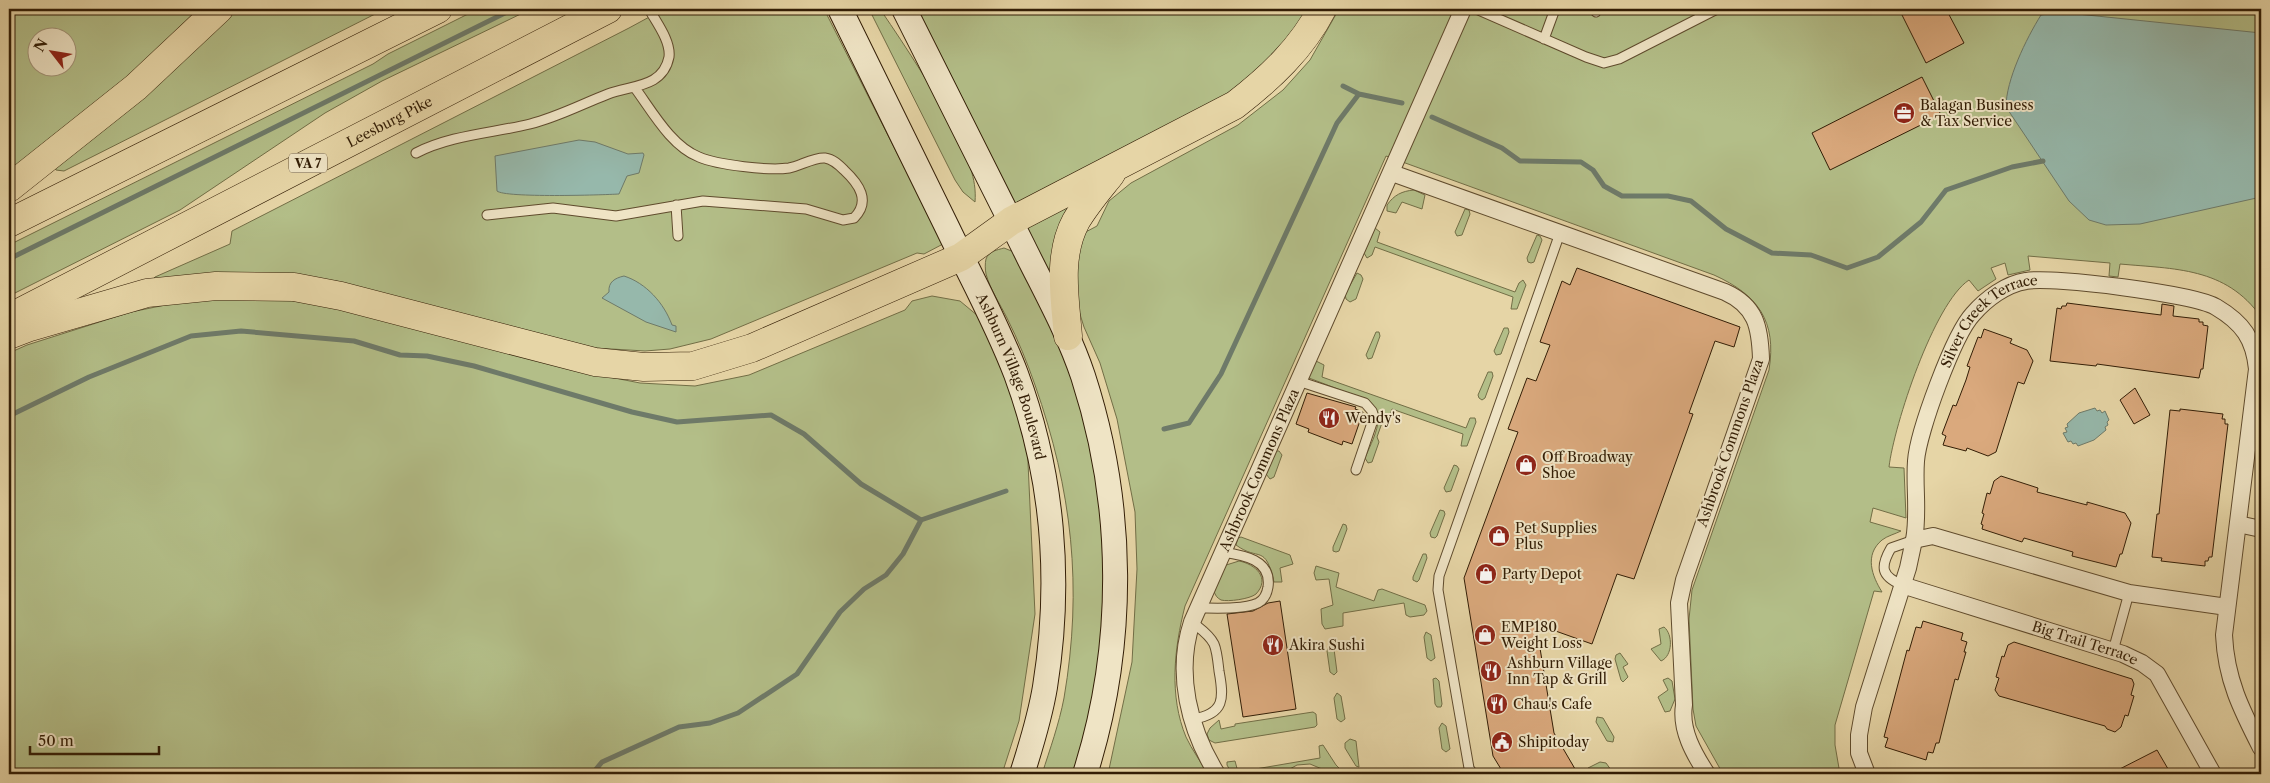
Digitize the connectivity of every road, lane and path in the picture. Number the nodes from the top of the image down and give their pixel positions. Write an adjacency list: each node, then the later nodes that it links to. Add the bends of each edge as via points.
1 (219, 9): 17 (highway, via 136,87)
2 (438, 9): 21 (highway)
3 (608, 9): 25 (highway, Leesburg Pike / VA 7)
4 (649, 9): 13 (lane, via 668,45 668,58 665,68 654,80)
5 (840, 9): 24 (main road, Ashburn Village Boulevard)
6 (904, 9): 20 (main road)
7 (1322, 9): 15 (highway, via 1291,54 1259,87 1235,105)
8 (1463, 9): 16 (street, Ashbrook Commons Plaza)
9 (1476, 9): 12 (lane)
10 (1555, 9): 12 (lane)
11 (1718, 9): 12 (lane, via 1619,59 1604,63)
12 (1544, 39)
13 (635, 88): 14 (lane, via 608,94 548,119 436,144); 18 (lane, via 677,141 696,155 771,169 828,159 854,179 863,200 857,215 847,220 806,209 751,203 703,201)
14 (416, 153)
15 (1118, 166): 20 (highway); 27 (highway, via 1075,223 1066,250)
16 (1392, 173): 22 (street, Ashbrook Commons Plaza); 29 (street, Ashbrook Commons Plaza)
17 (9, 188)
18 (676, 205): 19 (lane, via 616,216 553,208); 23 (lane)
19 (487, 215)
20 (1011, 221): 24 (highway); 27 (main road)
21 (9, 224)
22 (1560, 233): 45 (lane, via 1439,576 1438,590 1469,768); 46 (street, Ashbrook Commons Plaza, via 1725,292 1740,299 1756,323 1761,359 1684,580 1679,603 1682,715 1688,740)
23 (678, 236)
24 (962, 257): 26 (highway, via 752,348 693,366 644,367 595,362 341,296 294,287 216,286 147,293); 42 (main road, Ashburn Village Boulevard, via 1015,372 1038,442 1047,494 1054,558 1052,630 1045,690)
25 (9, 318)
26 (9, 335)
27 (1068, 336): 43 (main road, via 1095,418 1105,463 1116,588 1112,654 1103,706)
28 (2259, 370): 31 (street, Silver Creek Terrace); 33 (street, Silver Creek Terrace, via 2255,348 2246,332 2226,313 2197,299 2050,280 2027,281 2006,287 1986,301 1965,323 1921,434 1916,460)
29 (1298, 381): 30 (lane, via 1365,403 1372,410 1373,422); 34 (street, Ashbrook Commons Plaza)
30 (1356, 470)
31 (2238, 524): 32 (street); 37 (street, Silver Creek Terrace)
32 (2261, 529)
33 (1914, 540): 35 (street); 35 (lane, via 1891,548 1883,567 1885,575); 36 (street, via 1933,536)
34 (1221, 552): 38 (street, Ashbrook Commons Plaza); 38 (lane, via 1241,555 1262,565 1268,579 1264,599 1260,603)
35 (1902, 585): 39 (street, Big Trail Terrace); 47 (street, via 1862,716 1859,753)
36 (2129, 592): 37 (street); 39 (lane)
37 (2227, 607): 41 (street, Silver Creek Terrace, via 2225,658 2237,700)
38 (1194, 615): 40 (street, Ashbrook Commons Plaza, via 1186,644 1184,681); 40 (lane, via 1215,645 1222,698 1214,713)
39 (2113, 651): 48 (street, Big Trail Terrace, via 2142,663 2157,674)
40 (1193, 718): 44 (street, Ashbrook Commons Plaza)
41 (2261, 748)
42 (1022, 774)
43 (1085, 774)
44 (1217, 774)
45 (1473, 774)
46 (1707, 774)
47 (1868, 774)
48 (2213, 774)

